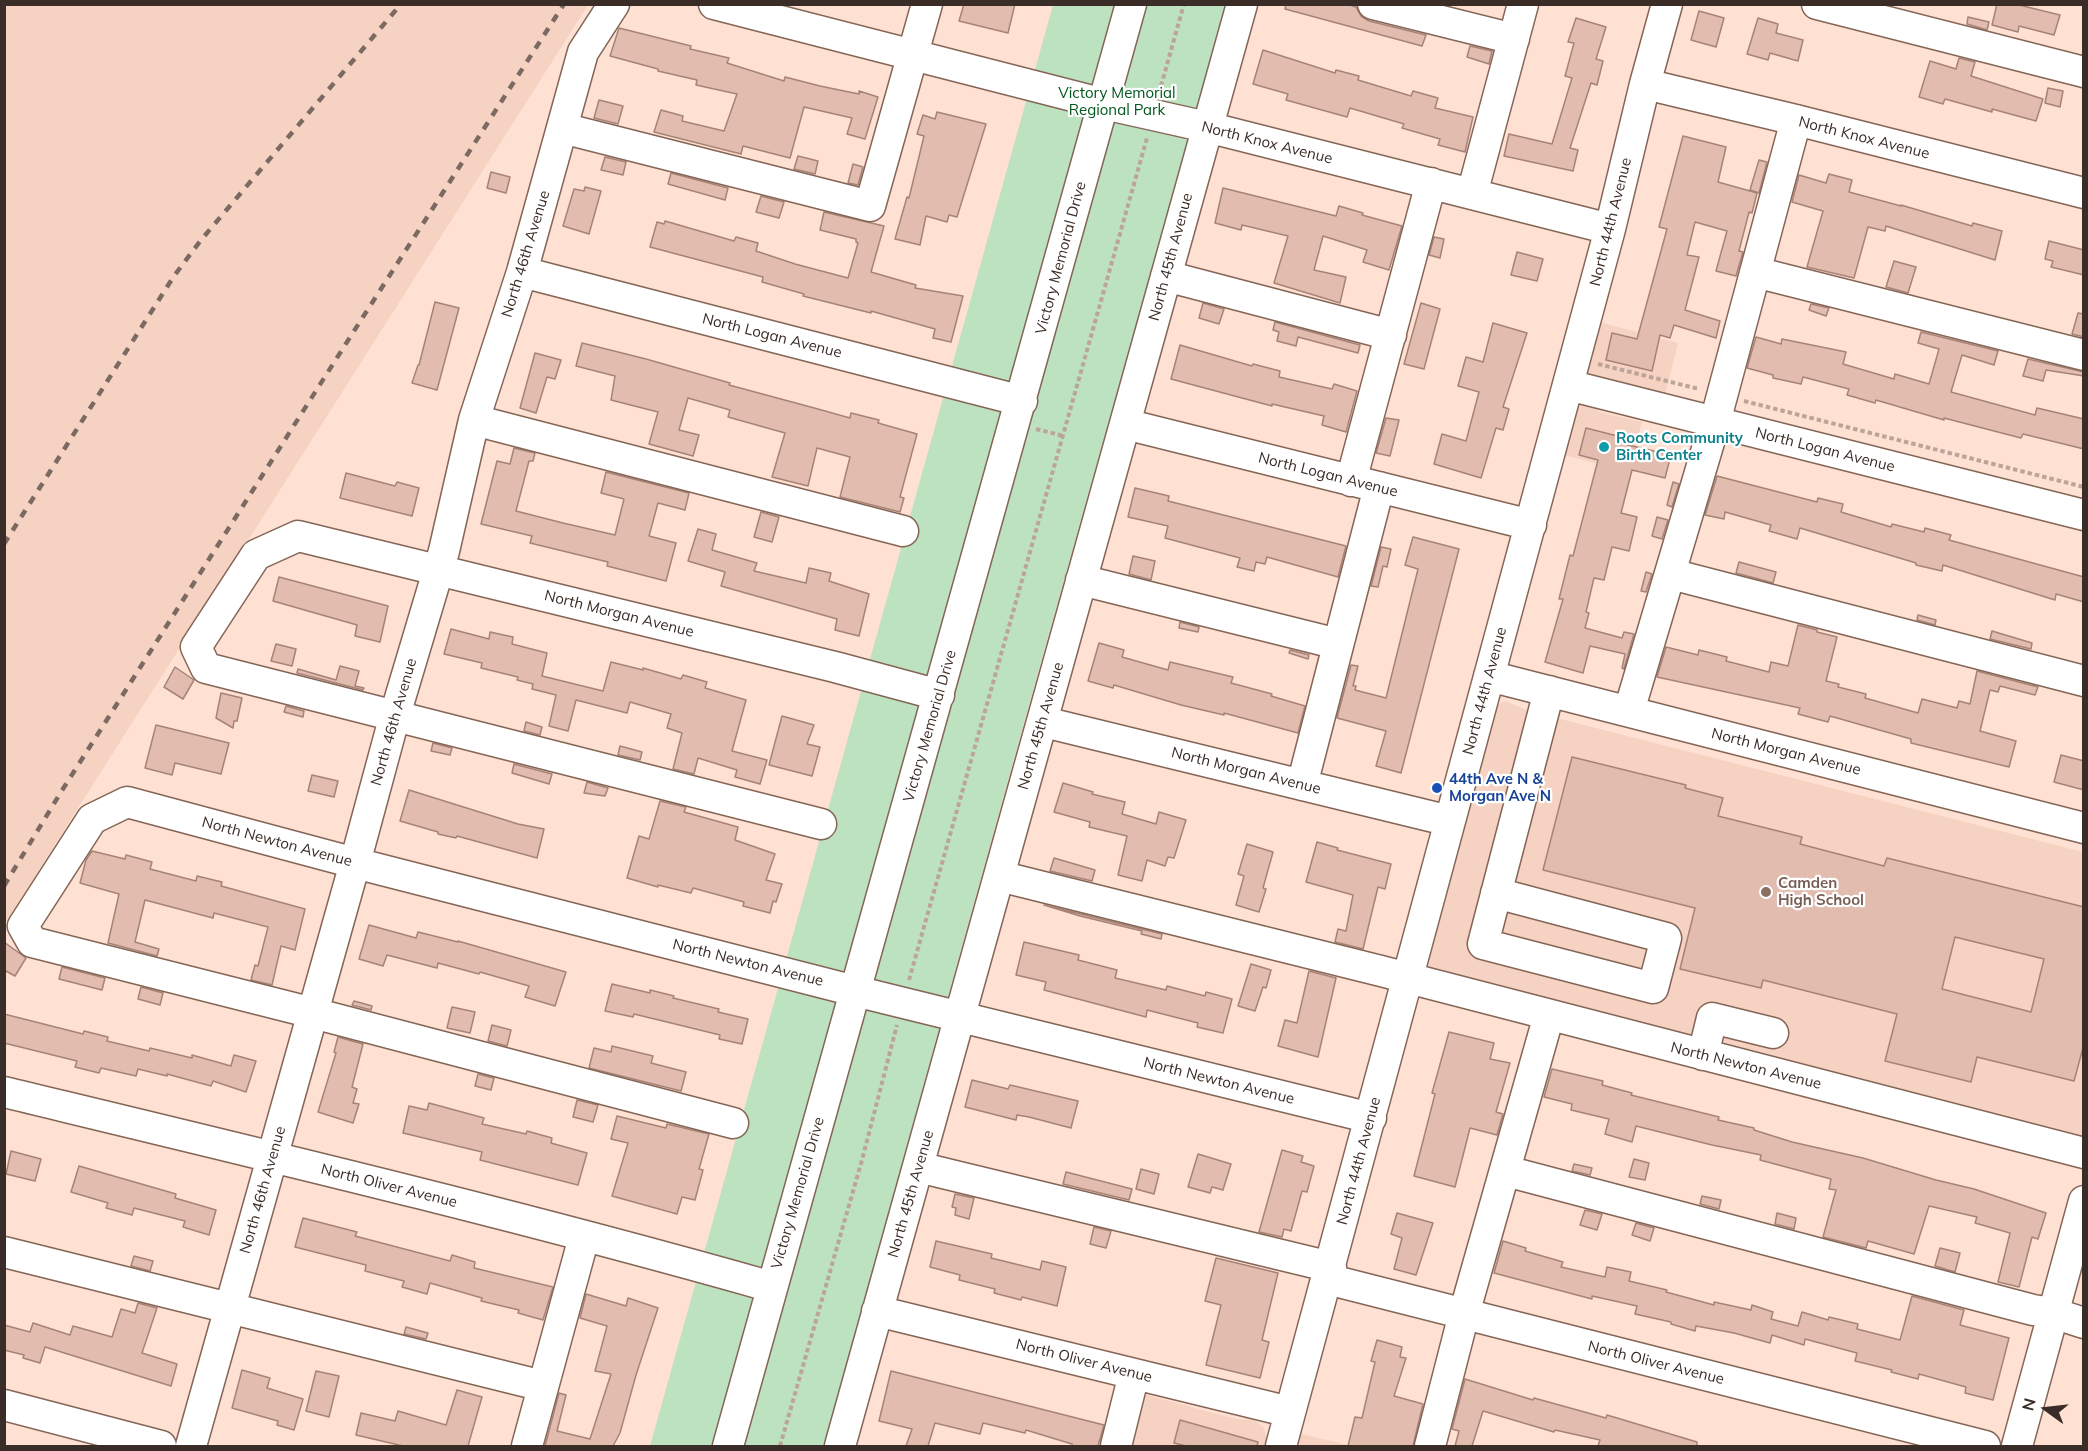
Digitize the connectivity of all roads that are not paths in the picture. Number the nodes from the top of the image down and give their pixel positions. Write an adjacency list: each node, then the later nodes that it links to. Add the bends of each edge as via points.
1 (614, 4): 17 (street, North 46th Avenue, via 583,52)
2 (714, 4): 11 (street, North Knox Avenue)
3 (927, 4): 11 (street)
4 (1131, 4): 14 (street, Victory Memorial Drive)
5 (1242, 4): 16 (street, North 45th Avenue)
6 (1373, 4): 10 (street)
7 (1523, 4): 10 (street)
8 (1667, 4): 13 (street, North 44th Avenue)
9 (1827, 6): 12 (street)
10 (1514, 39): 20 (street)
11 (914, 55): 14 (street, North Knox Avenue); 17 (street, via 870,206)
12 (2084, 72)
13 (1645, 84): 15 (street, North Knox Avenue); 21 (street, North 44th Avenue)
14 (1104, 104): 16 (street, North Knox Avenue); 28 (street, Victory Memorial Drive)
15 (1796, 120): 19 (street, North Knox Avenue); 23 (street)
16 (1207, 127): 18 (street, North Knox Avenue); 24 (street, North 45th Avenue)
17 (562, 128): 22 (street, North 46th Avenue)
18 (1431, 183): 20 (street, North Knox Avenue); 25 (street)
19 (2084, 193)
20 (1473, 194): 21 (street, North Knox Avenue)
21 (1610, 229): 27 (street, North 44th Avenue)
22 (522, 272): 28 (street, North Logan Avenue); 30 (street, North 46th Avenue)
23 (1755, 272): 26 (street); 29 (street)
24 (1166, 276): 25 (street); 31 (street, North 45th Avenue)
25 (1391, 334): 32 (street)
26 (2084, 355)
27 (1568, 385): 29 (street, North Logan Avenue); 34 (street, North 44th Avenue)
28 (1022, 401): 43 (street, Victory Memorial Drive)
29 (1718, 409): 33 (street, North Logan Avenue); 37 (street)
30 (474, 420): 35 (street); 36 (street, North 46th Avenue)
31 (1125, 424): 32 (street, North Logan Avenue); 38 (street, North 45th Avenue)
32 (1365, 484): 34 (street, North Logan Avenue); 39 (street)
33 (2084, 515)
34 (1531, 525): 40 (street, North 44th Avenue)
35 (903, 531)
36 (438, 570): 43 (street, North Morgan Avenue); 45 (street, North 46th Avenue); 45 (street, North Morgan Avenue, via 298,536 256,555 196,647 206,668)
37 (1671, 574): 41 (street); 44 (street)
38 (1082, 580): 39 (street); 46 (street, North 45th Avenue)
39 (1338, 644): 47 (street)
40 (1489, 676): 42 (street, North Morgan Avenue); 48 (street, North 44th Avenue)
41 (2084, 681)
42 (1549, 691): 44 (street, North Morgan Avenue); 53 (street)
43 (939, 695): 55 (street, Victory Memorial Drive)
44 (1629, 711): 50 (street, North Morgan Avenue)
45 (394, 715): 49 (street); 51 (street, North 46th Avenue)
46 (1042, 720): 47 (street, North Morgan Avenue); 52 (street, North 45th Avenue)
47 (1302, 785): 48 (street, North Morgan Avenue)
48 (1450, 821): 54 (street, North 44th Avenue)
49 (821, 824)
50 (2084, 828)
51 (355, 863): 55 (street, North Newton Avenue); 56 (street, North 46th Avenue); 56 (street, North Newton Avenue, via 127,802 92,819 23,926 32,942)
52 (999, 876): 54 (street, North Newton Avenue); 58 (street, North 45th Avenue)
53 (1496, 893): 53 (street, via 1666,938 1653,988 1483,944)
54 (1408, 979): 57 (street, North Newton Avenue); 62 (street, North 44th Avenue)
55 (855, 991): 58 (street, North Newton Avenue); 72 (street, Victory Memorial Drive)
56 (313, 1013): 63 (street); 65 (street, North 46th Avenue)
57 (1549, 1016): 60 (street, North Newton Avenue); 67 (street)
58 (960, 1017): 62 (street, North Newton Avenue); 66 (street, North 45th Avenue)
59 (1773, 1033): 60 (street, via 1712,1017)
60 (1703, 1055): 64 (street, North Newton Avenue)
61 (4, 1092): 65 (street, North Oliver Avenue)
62 (1371, 1118): 71 (street, North 44th Avenue)
63 (733, 1123)
64 (2084, 1153)
65 (272, 1156): 69 (street, North Oliver Avenue); 73 (street, North 46th Avenue)
66 (918, 1167): 71 (street, North Oliver Avenue); 74 (street, North 45th Avenue)
67 (1506, 1171): 75 (street, via 2033,1310); 76 (street)
68 (2084, 1201): 75 (street)
69 (584, 1237): 72 (street, North Oliver Avenue); 79 (street)
70 (4, 1251): 73 (street)
71 (1329, 1273): 76 (street, North Oliver Avenue); 81 (street, North 44th Avenue)
72 (772, 1287): 85 (street, Victory Memorial Drive)
73 (230, 1308): 79 (street); 83 (street, North 46th Avenue)
74 (877, 1311): 78 (street, North Oliver Avenue); 86 (street, North 45th Avenue)
75 (2053, 1312): 77 (street); 91 (street)
76 (1464, 1314): 89 (street); 90 (street, North Oliver Avenue)
77 (2084, 1323)
78 (1134, 1374): 81 (street, North Oliver Avenue); 87 (street)
79 (543, 1386): 84 (street)
80 (4, 1405): 82 (street)
81 (1290, 1412): 88 (street, North 44th Avenue)
82 (161, 1446)
83 (191, 1446)
84 (527, 1446)
85 (728, 1446)
86 (840, 1446)
87 (1116, 1446)
88 (1281, 1446)
89 (1430, 1446)
90 (1985, 1446)
91 (2017, 1446)

